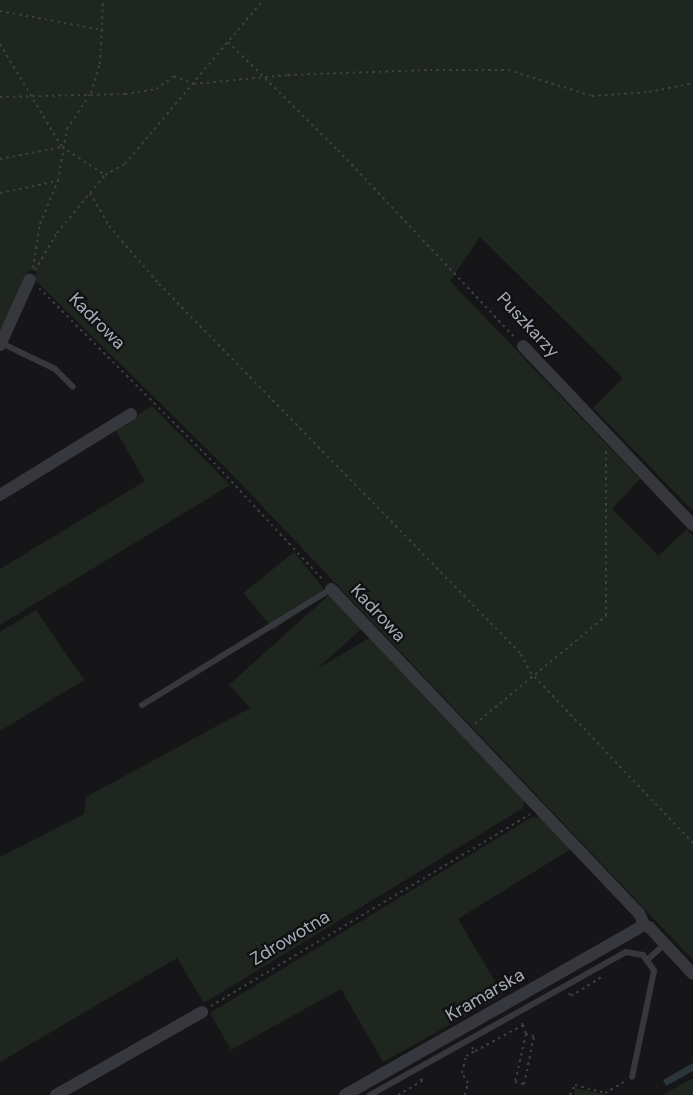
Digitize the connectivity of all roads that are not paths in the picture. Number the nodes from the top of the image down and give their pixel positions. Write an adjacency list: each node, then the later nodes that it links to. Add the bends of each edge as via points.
1 (30, 279): 2 (street)
2 (1, 344): 4 (lane, via 55,369)
3 (523, 346): 7 (street, Puszkarzy)
4 (73, 387)
5 (131, 414): 6 (street)
6 (0, 495)
7 (693, 525)
8 (331, 588): 9 (lane); 10 (street, Kadrowa, via 639,913)
9 (142, 705)
10 (644, 925): 11 (street, Kadrowa); 17 (street, Kramarska)
11 (665, 944): 12 (lane); 13 (street, Kadrowa)
12 (647, 960): 15 (lane, via 654,971 653,983); 18 (lane, via 631,952 611,958)
13 (693, 974)
14 (202, 1012): 16 (street)
15 (632, 1077)
16 (56, 1095)
17 (345, 1095)
18 (370, 1095)

